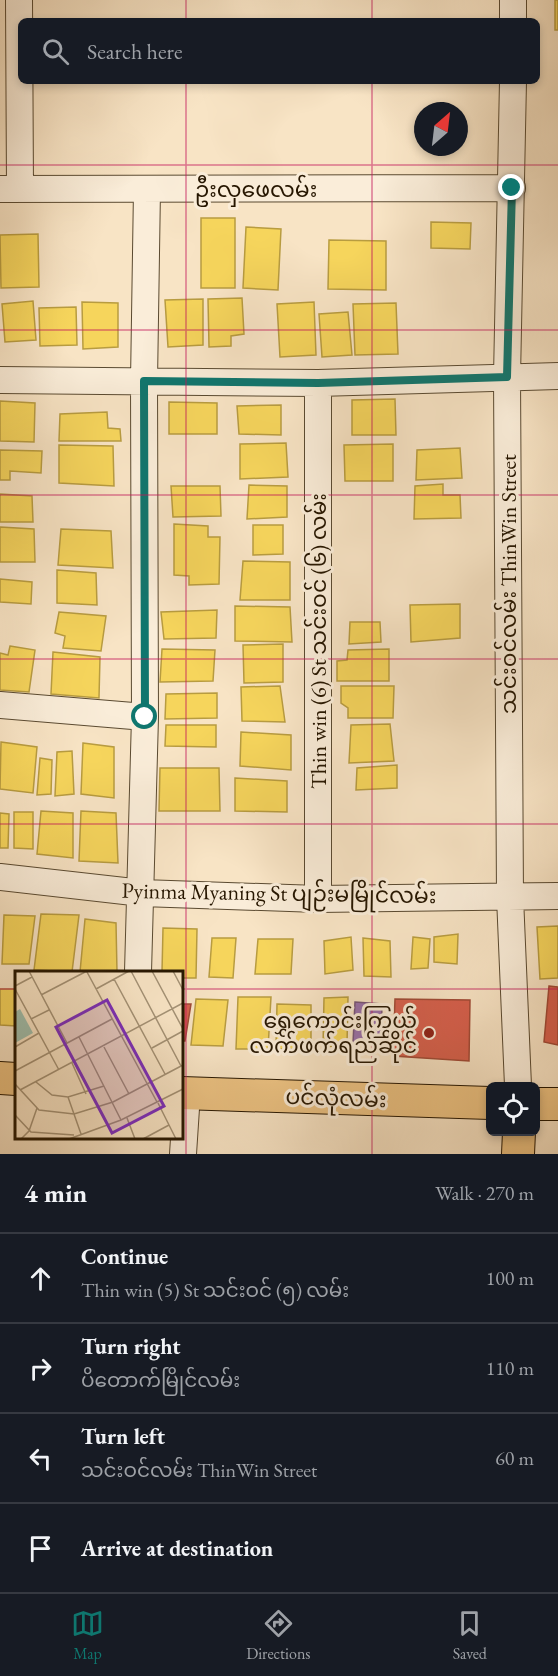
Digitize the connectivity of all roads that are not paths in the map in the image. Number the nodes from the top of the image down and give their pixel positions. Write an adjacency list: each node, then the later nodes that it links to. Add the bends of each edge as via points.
1 (19, 0): 3 (street)
2 (513, 0): 4 (street)
3 (18, 18)
4 (513, 18)
5 (18, 21): 8 (street)
6 (513, 84): 7 (street, သင်းဝင်လမ်း ThinWin Street)
7 (512, 188): 9 (street, ဦးလှဖေလမ်း); 11 (street, သင်းဝင်လမ်း ThinWin Street)
8 (10, 189): 9 (street, ဦးလှဖေလမ်း)
9 (147, 189): 13 (street)
10 (558, 376): 11 (street)
11 (507, 377): 14 (street); 20 (street, သင်းဝင်လမ်း ThinWin Street)
12 (0, 380): 13 (street)
13 (144, 381): 14 (street); 16 (street)
14 (318, 383): 21 (street, Thin win (6) St သင်းဝင် (၆) လမ်း)
15 (0, 705): 16 (street)
16 (145, 717): 18 (street)
17 (0, 877): 18 (street, Pyinma Myaning St ပျဉ်းမမြိုင်လမ်း)
18 (142, 893): 21 (street, Pyinma Myaning St ပျဉ်းမမြိုင်လမ်း); 22 (street)
19 (558, 896): 20 (street, Pyinma Myaning St ပျဉ်းမမြိုင်လမ်း)
20 (510, 897): 21 (street, Pyinma Myaning St ပျဉ်းမမြိုင်လမ်း); 25 (street, သင်းဝင်လမ်း ThinWin Street)
21 (318, 899)
22 (138, 971)
23 (0, 1077): 24 (main road)
24 (15, 1079)
25 (518, 1082)
26 (184, 1093): 27 (main road, ပင်လုံလမ်း); 31 (street)
27 (486, 1103)
28 (540, 1104): 29 (main road)
29 (558, 1104)
30 (519, 1136): 32 (main road)
31 (183, 1154)
32 (518, 1154)

